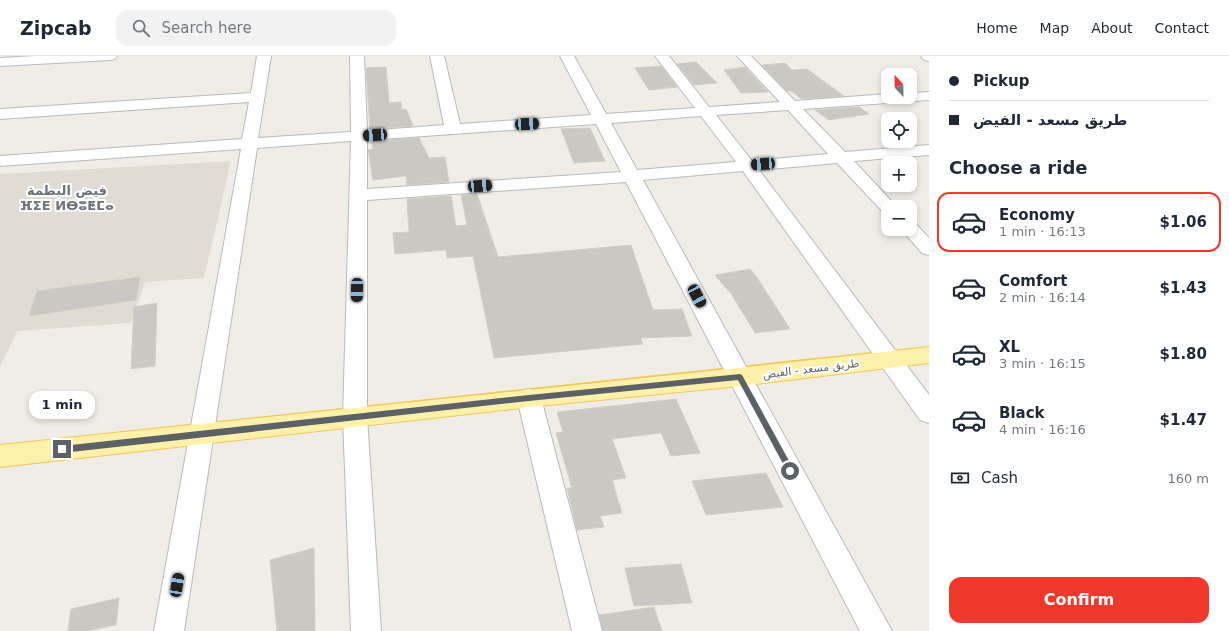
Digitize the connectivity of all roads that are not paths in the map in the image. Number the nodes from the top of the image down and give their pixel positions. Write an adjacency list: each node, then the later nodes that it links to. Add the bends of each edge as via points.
1 (110, 56): 8 (street)
2 (264, 56): 10 (street)
3 (357, 56): 16 (street)
4 (437, 56): 15 (street)
5 (567, 56): 14 (street)
6 (662, 56): 12 (street)
7 (744, 56): 11 (street)
8 (0, 62)
9 (929, 96): 11 (street)
10 (257, 97): 13 (street); 17 (street)
11 (791, 105): 12 (street); 19 (street)
12 (706, 111): 14 (street); 21 (street)
13 (0, 114)
14 (601, 120): 15 (street); 22 (street)
15 (453, 129): 16 (street)
16 (359, 136): 17 (street); 23 (street)
17 (249, 143): 20 (street); 31 (street)
18 (929, 150): 19 (street)
19 (842, 158): 21 (street); 24 (street)
20 (0, 161)
21 (748, 166): 22 (street); 26 (street)
22 (632, 176): 23 (street); 27 (street)
23 (358, 195): 30 (street)
24 (881, 200)
25 (929, 355): 26 (main road, طريق مسعد - الفيض)
26 (889, 359): 27 (main road, طريق مسعد - الفيض); 29 (street)
27 (740, 377): 28 (main road, طريق مسعد - الفيض); 36 (street)
28 (529, 398): 30 (main road, طريق مسعد - الفيض); 35 (street)
29 (929, 413)
30 (355, 417): 31 (main road, طريق مسعد - الفيض); 34 (street)
31 (201, 434): 32 (main road, طريق مسعد - الفيض); 33 (street)
32 (0, 456)
33 (169, 631)
34 (366, 631)
35 (588, 631)
36 (877, 631)

